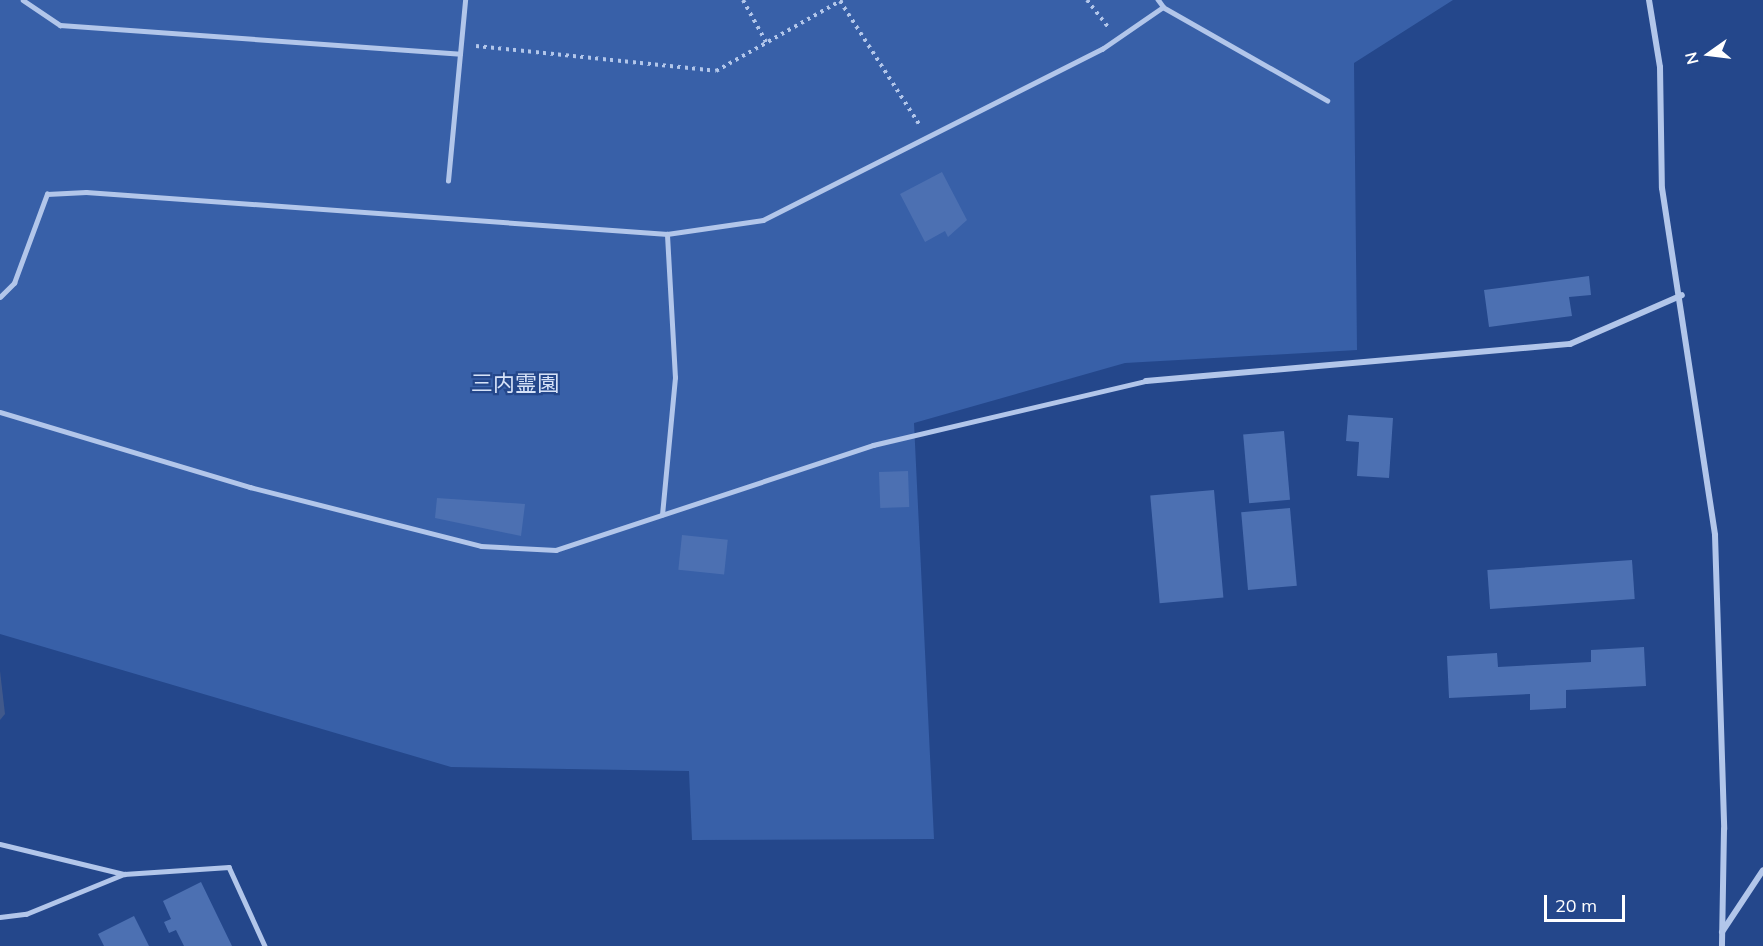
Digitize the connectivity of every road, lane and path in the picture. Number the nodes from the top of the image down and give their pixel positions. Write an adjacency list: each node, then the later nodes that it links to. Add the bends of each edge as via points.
1 (22, 0): 12 (lane, via 60,25)
2 (465, 0): 11 (lane)
3 (742, 0): 10 (path)
4 (1087, 0): 9 (path)
5 (1158, 0): 8 (lane)
6 (1649, 0): 17 (street, via 1660,67 1662,188)
7 (841, 1): 10 (path); 14 (path)
8 (1163, 7): 9 (lane); 13 (lane)
9 (1118, 40): 14 (lane)
10 (766, 42): 11 (path, via 716,71)
11 (461, 45): 12 (lane)
12 (460, 54): 15 (lane)
13 (1327, 100)
14 (927, 137): 16 (lane, via 763,220)
15 (448, 181)
16 (667, 234): 18 (lane, via 98,193 47,194 14,283); 21 (lane, via 675,378)
17 (1682, 295): 19 (street, via 1570,344); 26 (street, via 1686,372 1715,536 1724,829)
18 (0, 297)
19 (1146, 381): 21 (lane, via 873,445)
20 (0, 412): 21 (lane, via 250,487 481,546 556,550)
21 (662, 515)
22 (0, 844): 24 (lane)
23 (1763, 870): 26 (street)
24 (124, 874): 25 (lane, via 26,915); 27 (lane, via 229,867)
25 (0, 917)
26 (1721, 933): 28 (street)
27 (265, 946)
28 (1722, 946)

